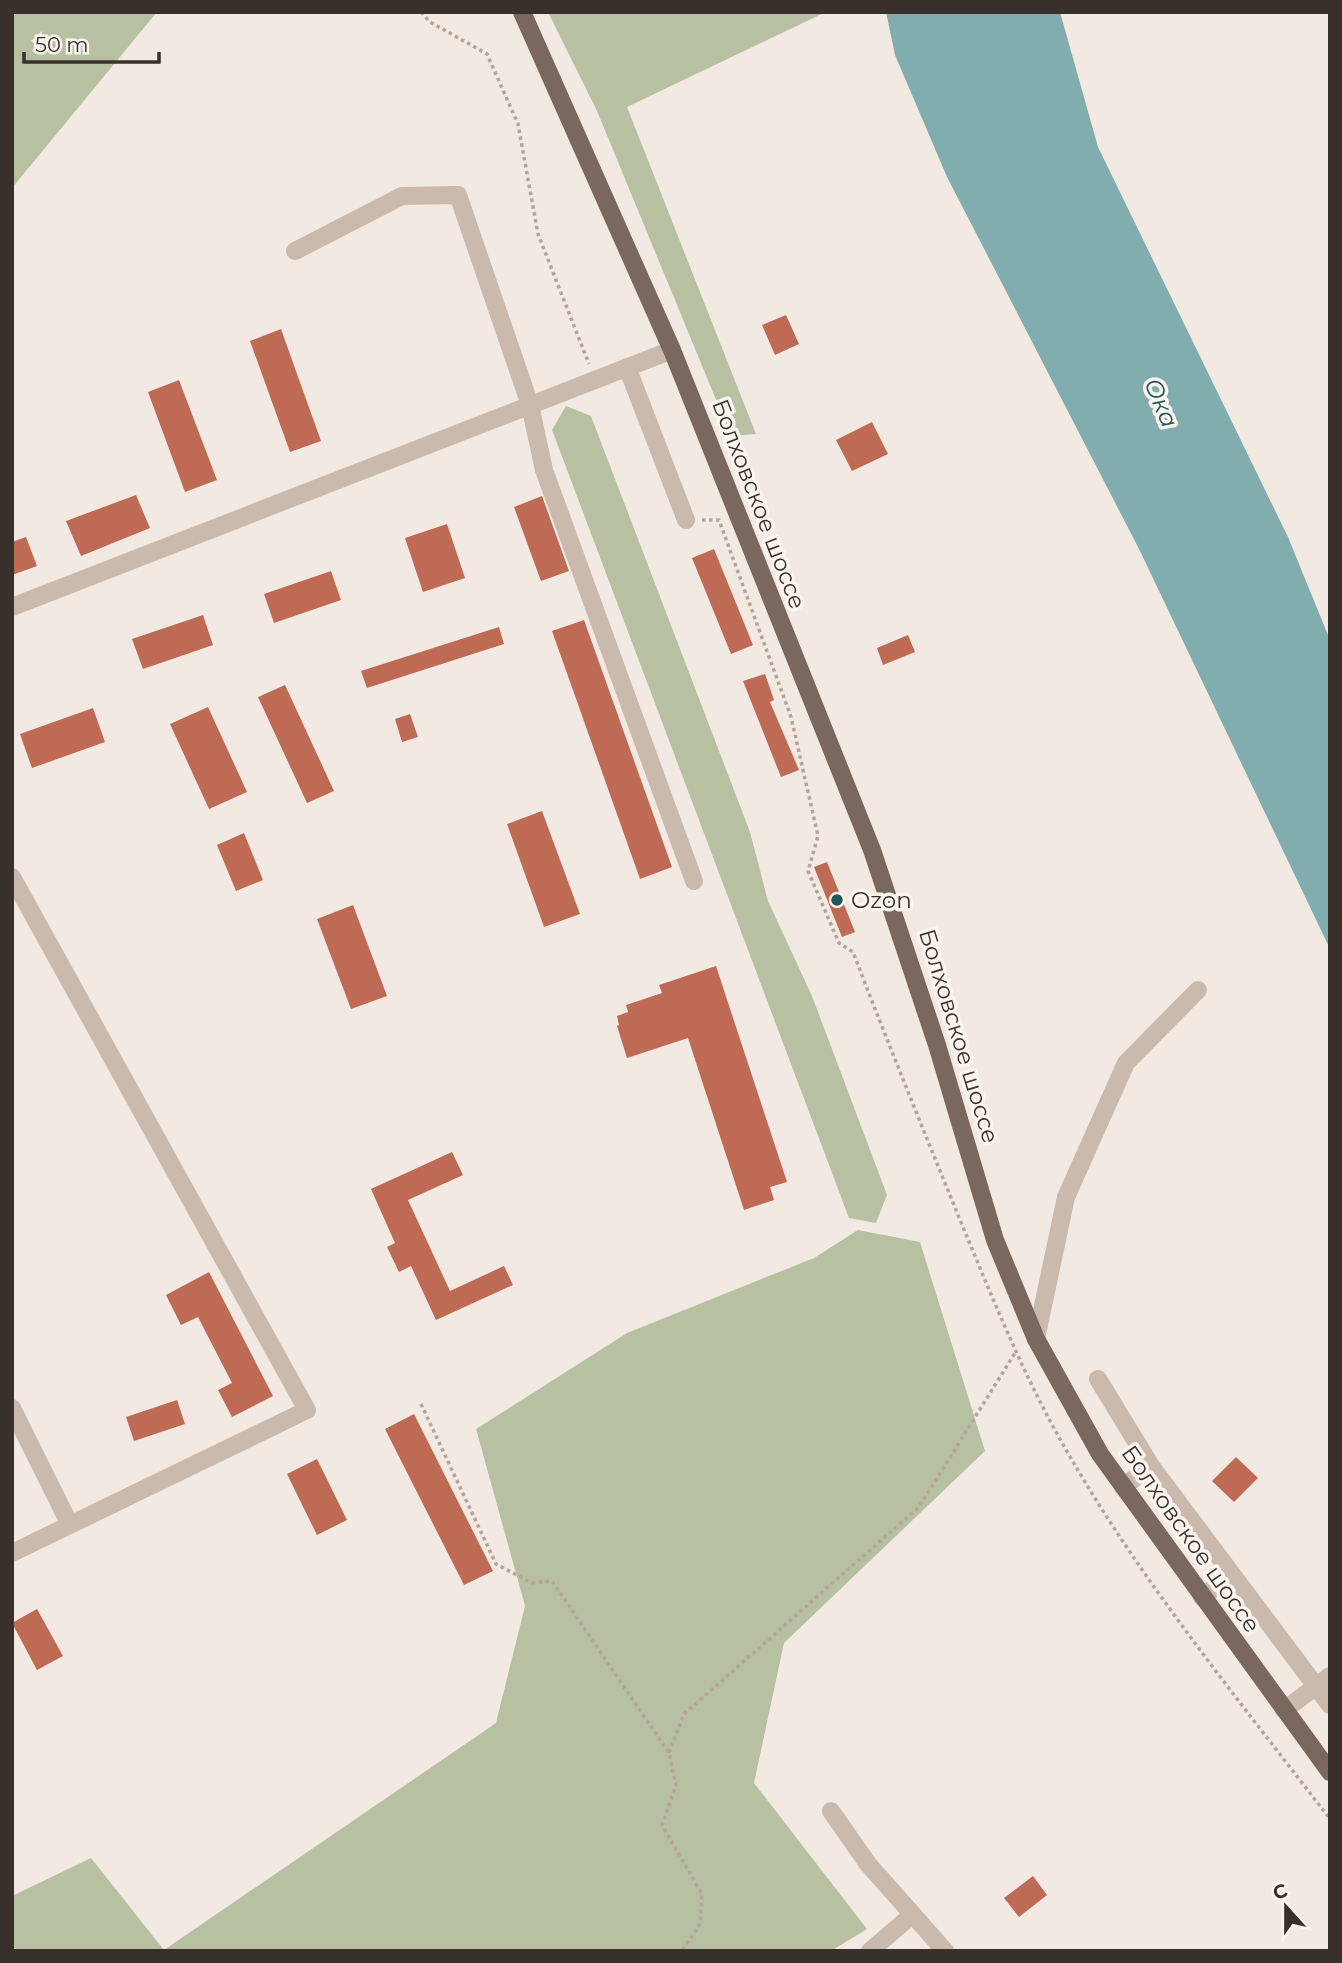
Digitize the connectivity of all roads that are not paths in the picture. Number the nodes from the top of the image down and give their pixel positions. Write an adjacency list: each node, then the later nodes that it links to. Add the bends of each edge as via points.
1 (522, 12): 3 (main road, Болховское шоссе)
2 (295, 251): 5 (street, via 402,196 458,195)
3 (672, 349): 4 (street); 11 (main road, Болховское шоссе, via 897,918 995,1240)
4 (627, 367): 5 (street); 6 (street)
5 (530, 405): 7 (street); 9 (street, via 544,470)
6 (686, 520)
7 (12, 607)
8 (12, 877): 16 (street, via 307,1409)
9 (694, 881)
10 (1198, 990): 11 (street, via 1126,1063 1066,1197)
11 (1036, 1339): 15 (main road, Болховское шоссе, via 1076,1415)
12 (1098, 1379): 14 (street)
13 (12, 1408): 16 (street)
14 (1151, 1466): 15 (street); 18 (street)
15 (1123, 1487): 19 (main road, Болховское шоссе)
16 (70, 1525): 17 (street)
17 (12, 1553)
18 (1231, 1575): 19 (street); 20 (street)
19 (1202, 1597): 22 (main road, Болховское шоссе)
20 (1323, 1681): 21 (street); 22 (street)
21 (1330, 1705)
22 (1284, 1710): 23 (main road, Болховское шоссе)
23 (1330, 1772)
24 (831, 1811): 25 (street)
25 (912, 1915): 26 (street); 27 (street)
26 (870, 1951)
27 (946, 1951)

